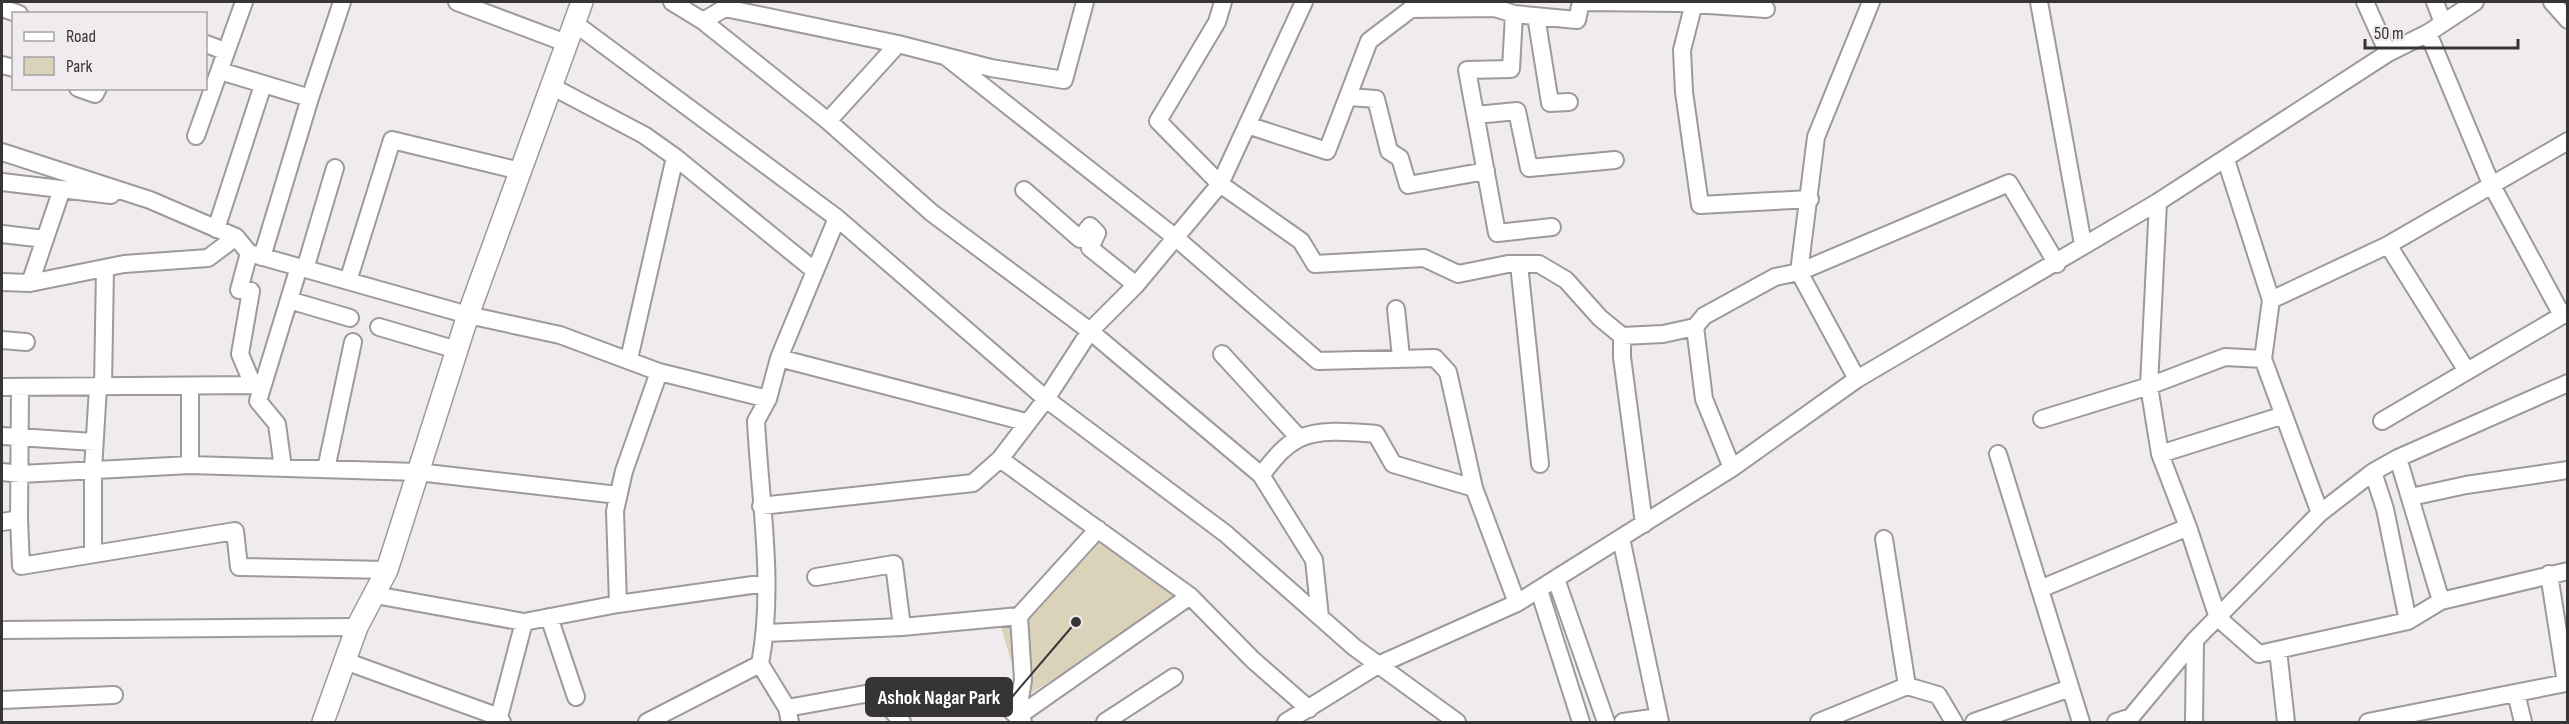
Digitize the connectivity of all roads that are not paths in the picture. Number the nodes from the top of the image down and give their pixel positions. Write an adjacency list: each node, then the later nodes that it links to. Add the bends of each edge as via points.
1 (244, 2): 27 (street)
2 (342, 2): 36 (street)
3 (457, 2): 24 (street)
4 (582, 2): 21 (street)
5 (672, 2): 20 (street)
6 (1085, 2): 29 (street, via 1064,80)
7 (1223, 2): 51 (street, via 1217,22 1158,121)
8 (1304, 2): 40 (street)
9 (1871, 2): 55 (street, via 1816,137)
10 (2039, 2): 65 (street)
11 (2365, 2): 28 (street)
12 (2435, 2): 22 (street)
13 (2475, 2): 22 (street)
14 (2552, 2): 19 (street)
15 (1694, 3): 16 (street); 18 (street, via 1581,3 1577,20); 55 (street, via 1682,50 1700,205)
16 (1766, 9)
17 (1514, 14): 18 (street); 35 (street, via 1496,8 1411,9 1369,41); 38 (street, via 1511,69 1467,70)
18 (1536, 16): 37 (street, via 1550,104)
19 (2568, 20)
20 (703, 21): 26 (street, via 725,8); 39 (street)
21 (573, 22): 24 (street); 58 (street)
22 (2443, 23): 23 (street)
23 (2428, 33): 28 (street); 52 (street)
24 (566, 43): 32 (street)
25 (207, 44): 27 (street)
26 (898, 44): 29 (street); 39 (street)
27 (225, 51): 30 (street)
28 (2388, 53): 46 (street)
29 (945, 56): 63 (street)
30 (220, 71): 31 (street); 41 (street)
31 (263, 85): 36 (street); 60 (street)
32 (550, 86): 44 (street, via 612,117); 48 (street)
33 (84, 90): 34 (street, via 95,94)
34 (97, 90)
35 (1349, 97): 40 (street, via 1328,151); 49 (street, via 1376,99 1389,151 1400,158 1408,185)
36 (310, 98): 67 (street)
37 (1569, 102)
38 (1476, 115): 45 (street, via 1517,111 1528,168); 49 (street)
39 (828, 121): 86 (street, via 932,213)
40 (1247, 125): 51 (street)
41 (196, 136)
42 (2568, 141): 52 (street)
43 (2, 152): 56 (street)
44 (675, 157): 72 (street); 95 (street)
45 (1615, 160)
46 (2226, 160): 57 (street); 79 (street)
47 (335, 168): 71 (street)
48 (520, 171): 74 (street, via 392,140); 82 (street)
49 (1486, 171): 59 (street, via 1497,233)
50 (2, 182): 53 (street)
51 (1220, 184): 63 (street); 68 (street, via 1300,241 1315,264 1425,258 1458,274)
52 (2491, 184): 66 (street); 81 (street)
53 (62, 189): 56 (street); 64 (street)
54 (1024, 190): 77 (street, via 1080,239 1090,226 1098,233 1089,248)
55 (1810, 199): 73 (street)
56 (150, 200): 60 (street)
57 (2158, 202): 65 (street); 102 (street)
58 (837, 218): 72 (street); 107 (street)
59 (1552, 227)
60 (216, 229): 62 (street)
61 (2, 234): 64 (street)
62 (236, 237): 67 (street); 70 (street, via 208,258)
63 (1176, 238): 77 (street); 93 (street, via 1318,361)
64 (45, 239): 76 (street)
65 (2083, 244): 69 (street)
66 (2388, 245): 79 (street); 97 (street)
67 (256, 255): 71 (street); 101 (street, via 239,290 251,291 240,354 253,385)
68 (1519, 264): 87 (street, via 1539,264 1558,273); 120 (street)
69 (2057, 264): 73 (street, via 2009,183); 99 (street)
70 (105, 268): 76 (street); 104 (street)
71 (302, 268): 74 (street); 78 (street)
72 (815, 272): 94 (street)
73 (1799, 272): 85 (street, via 1775,277 1704,316); 99 (street)
74 (348, 281): 82 (street)
75 (2, 282): 76 (street)
76 (30, 283)
77 (1136, 285): 86 (street)
78 (289, 300): 83 (street); 122 (street, via 258,401 277,424)
79 (2271, 300): 96 (street)
80 (1396, 309): 93 (street)
81 (2565, 314): 97 (street)
82 (468, 315): 91 (street); 95 (street, via 560,335)
83 (350, 318)
84 (379, 327): 91 (street)
85 (1695, 327): 87 (street, via 1663,334); 123 (street, via 1704,399)
86 (1090, 331): 107 (street); 131 (street)
87 (1622, 336): 139 (street)
88 (2, 340): 89 (street)
89 (26, 342)
90 (353, 342): 124 (street)
91 (457, 350): 128 (street)
92 (1222, 354): 114 (street)
93 (1401, 357): 132 (street, via 1434,358 1448,372)
94 (779, 358): 106 (street); 111 (street)
95 (629, 359): 98 (street)
96 (2263, 359): 102 (street, via 2225,357); 108 (street)
97 (2467, 371): 110 (street)
98 (659, 372): 106 (street); 133 (street)
99 (1857, 379): 123 (street)
100 (2568, 383): 118 (street)
101 (190, 386): 104 (street); 121 (street)
102 (2149, 386): 109 (street); 117 (street)
103 (2, 387): 105 (street)
104 (100, 387): 105 (street); 115 (street)
105 (20, 389): 113 (street)
106 (768, 399): 135 (street, via 756,421)
107 (1046, 399): 111 (street); 160 (street, via 1226,534)
108 (2284, 415): 117 (street); 136 (street)
109 (2042, 419)
110 (2382, 421)
111 (1026, 422): 119 (street)
112 (2, 436): 113 (street)
113 (20, 438): 115 (street); 130 (street)
114 (1299, 438): 131 (street, via 1281,451); 132 (street, via 1348,432 1376,434 1394,464)
115 (94, 442): 125 (street)
116 (1998, 454): 151 (street)
117 (2160, 454): 140 (street)
118 (2398, 458): 129 (street); 134 (street)
119 (1000, 459): 135 (street, via 973,483); 141 (street)
120 (1540, 464)
121 (190, 465): 122 (street); 125 (street)
122 (282, 468): 124 (street)
123 (1732, 468): 139 (street)
124 (326, 469): 128 (street)
125 (93, 470): 130 (street); 144 (street)
126 (2568, 470): 134 (street)
127 (2, 472): 130 (street)
128 (418, 472): 133 (street); 145 (street)
129 (2373, 472): 136 (street); 162 (street, via 2385,509)
130 (21, 474): 137 (street)
131 (1261, 475): 160 (street, via 1314,560)
132 (1474, 488): 156 (street)
133 (618, 495): 157 (street)
134 (2411, 497): 155 (street)
135 (761, 506): 150 (street)
136 (2319, 513): 161 (street)
137 (19, 519): 138 (street); 144 (street, via 21,566)
138 (2, 522)
139 (1644, 524): 142 (street)
140 (2188, 527): 151 (street); 161 (street)
141 (1098, 529): 154 (street); 158 (street)
142 (1620, 538): 149 (street); 186 (street)
143 (1884, 539): 174 (street)
144 (93, 554): 145 (street, via 236,531 239,567)
145 (387, 570): 153 (street)
146 (2568, 571): 147 (street)
147 (2549, 574): 155 (street); 177 (street, via 2566,683)
148 (816, 577): 165 (street, via 894,564)
149 (1556, 579): 152 (street); 195 (street)
150 (766, 583): 157 (street); 167 (street)
151 (2040, 589): 175 (street)
152 (1539, 590): 156 (street); 194 (street)
153 (375, 595): 163 (street); 164 (street)
154 (1190, 596): 181 (street, via 1253,660); 185 (street)
155 (2441, 601): 162 (street)
156 (1517, 603): 172 (street)
157 (618, 604): 159 (street)
158 (1019, 616): 165 (street); 185 (street, via 1023,680)
159 (549, 617): 163 (street); 179 (street)
160 (1320, 617): 172 (street)
161 (2218, 618): 168 (street); 169 (street, via 2259,654)
162 (2408, 621): 169 (street)
163 (524, 622): 184 (street)
164 (357, 627): 166 (street); 170 (street)
165 (902, 627): 167 (street)
166 (2, 630)
167 (766, 633): 171 (street)
168 (2195, 640): 187 (street); 201 (street)
169 (2278, 650): 202 (street)
170 (345, 661): 184 (street); 189 (street)
171 (760, 664): 182 (street); 190 (street)
172 (1378, 665): 181 (street); 188 (street)
173 (1174, 677): 192 (street)
174 (1907, 686): 197 (street); 198 (street, via 1938,695)
175 (2070, 688): 199 (street); 200 (street)
176 (876, 692): 182 (street); 185 (street, via 968,694 989,689); 191 (street)
177 (2516, 693): 183 (street); 204 (street)
178 (114, 695): 180 (street)
179 (576, 697)
180 (2, 700)
181 (1309, 709): 193 (street)
182 (788, 715)
183 (2437, 716): 203 (street)
184 (500, 720)
185 (1020, 720)
186 (1659, 720): 196 (street)
187 (2126, 721)
188 (1457, 722)
189 (323, 723)
190 (647, 723)
191 (902, 723)
192 (1105, 723)
193 (1286, 723)
194 (1581, 723)
195 (1606, 723)
196 (1623, 723)
197 (1819, 723)
198 (1953, 723)
199 (1974, 723)
200 (2081, 723)
201 (2194, 723)
202 (2286, 723)
203 (2368, 723)
204 (2523, 723)

